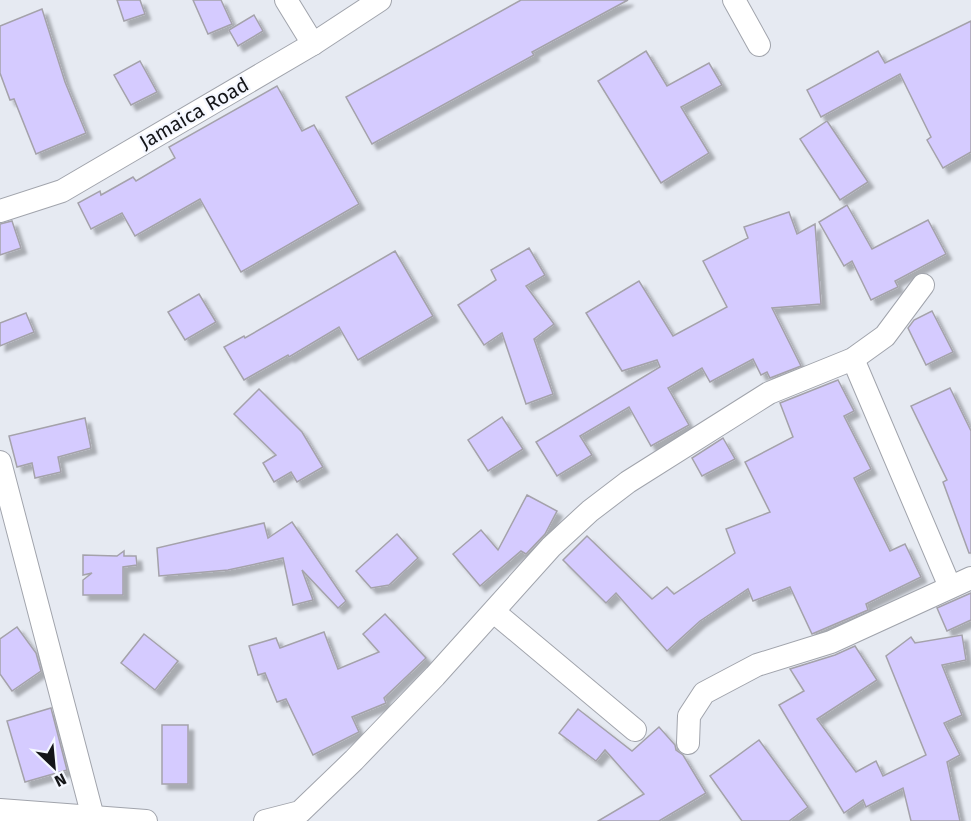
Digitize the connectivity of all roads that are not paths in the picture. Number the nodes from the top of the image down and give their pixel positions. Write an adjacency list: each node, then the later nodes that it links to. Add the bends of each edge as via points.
1 (286, 0): 4 (street)
2 (380, 0): 4 (street, Jamaica Road)
3 (734, 0): 5 (street)
4 (313, 44): 6 (street, Jamaica Road, via 62,191)
5 (759, 45)
6 (0, 211)
7 (923, 285): 8 (street, via 885,336)
8 (853, 359): 11 (street); 12 (street, via 770,393 628,482 551,547)
9 (0, 462): 16 (street)
10 (971, 578): 11 (street)
11 (950, 587): 14 (street, via 831,642 757,665 704,693 689,716)
12 (494, 612): 13 (street); 18 (street, via 300,812)
13 (635, 730)
14 (688, 743)
15 (0, 810): 16 (street)
16 (93, 819): 17 (street)
17 (146, 821)
18 (265, 821)

